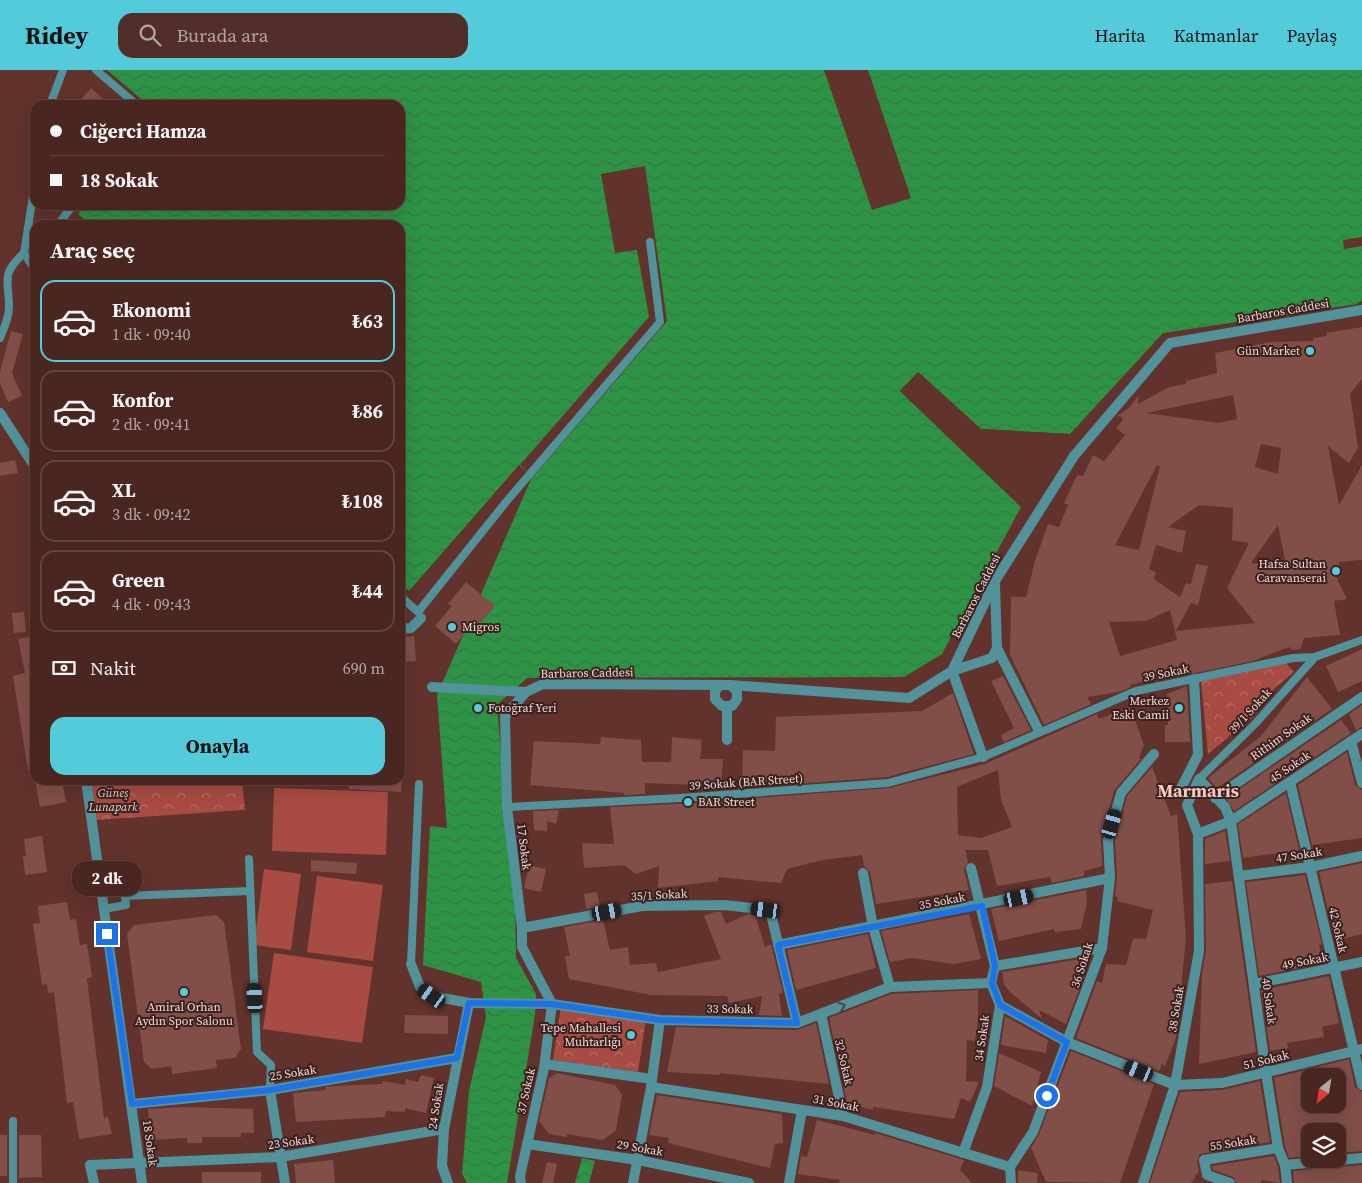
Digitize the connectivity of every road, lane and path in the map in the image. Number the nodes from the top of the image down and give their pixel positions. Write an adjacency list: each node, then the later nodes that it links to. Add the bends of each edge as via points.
1 (63, 70): 3 (lane)
2 (96, 70): 4 (lane)
3 (52, 100)
4 (131, 100)
5 (31, 210): 7 (lane)
6 (650, 242): 14 (lane, via 660,322 506,502 418,612)
7 (24, 253): 8 (lane); 10 (lane, via 10,265 7,282 9,308)
8 (30, 262)
9 (1362, 310): 13 (street, Barbaros Caddesi, via 1170,343 1074,456)
10 (0, 338)
11 (0, 413): 12 (street)
12 (30, 459)
13 (995, 581): 18 (street); 20 (street, Barbaros Caddesi)
14 (405, 600)
15 (421, 618): 16 (street, via 411,628)
16 (405, 629)
17 (1362, 640): 19 (lane, 39 Sokak)
18 (997, 648): 20 (street, via 992,658); 27 (street)
19 (1315, 657): 21 (lane, 39 Sokak, via 1293,658); 33 (lane, 39/1 Sokak)
20 (952, 671): 22 (street, Barbaros Caddesi, via 909,698); 32 (street)
21 (1194, 679): 27 (lane, 39 Sokak, via 1136,692); 38 (street, via 1198,755)
22 (725, 685): 24 (street, Barbaros Caddesi, via 543,684); 26 (street, via 716,691 716,699); 26 (street, via 737,691 738,699 732,706)
23 (432, 687): 24 (street)
24 (526, 692): 40 (street, 17 Sokak, via 505,716)
25 (1362, 698): 39 (street, Rithim Sokak)
26 (726, 706): 29 (street)
27 (1039, 732): 32 (lane, 39 Sokak)
28 (1362, 734): 30 (street, 45 Sokak)
29 (727, 740)
30 (1351, 741): 34 (street, 45 Sokak); 35 (street)
31 (1154, 754): 49 (street, 36 Sokak, via 1121,793 1108,840)
32 (983, 757): 40 (lane, 39 Sokak (BAR Street), via 888,782)
33 (1200, 779): 39 (street); 42 (street, via 1186,805)
34 (1290, 782): 41 (street, 45 Sokak); 45 (street, 42 Sokak)
35 (1362, 783)
36 (419, 784): 58 (lane)
37 (87, 785): 52 (street, 18 Sokak)
38 (1179, 792)
39 (1215, 798): 41 (street, via 1225,807)
40 (506, 807): 54 (street, 17 Sokak)
41 (1231, 820): 42 (street, 45 Sokak); 48 (street, 40 Sokak)
42 (1198, 834): 76 (street, 38 Sokak, via 1199,951)
43 (1362, 856): 45 (street, 47 Sokak)
44 (248, 859): 50 (lane)
45 (1310, 867): 48 (street, 47 Sokak); 60 (street, 42 Sokak)
46 (971, 868): 51 (street, 34 Sokak)
47 (863, 873): 53 (street)
48 (1239, 876): 62 (street, 40 Sokak)
49 (1110, 878): 51 (street, 35 Sokak); 56 (street, 36 Sokak)
50 (250, 890): 52 (lane, via 125,896 126,904); 78 (lane, via 257,1052 272,1064)
51 (982, 906): 53 (street, 35 Sokak); 59 (street, 34 Sokak)
52 (103, 908): 79 (street, 18 Sokak)
53 (873, 927): 55 (street, 35 Sokak); 63 (street)
54 (522, 928): 55 (street, 35/1 Sokak, via 642,906 724,905 770,910); 65 (street, 17 Sokak, via 522,947)
55 (778, 945): 69 (street)
56 (1102, 948): 59 (street); 70 (street, 36 Sokak)
57 (1362, 962): 60 (street, 49 Sokak)
58 (411, 964): 64 (street, 33 Sokak, via 420,987 432,996)
59 (995, 966): 61 (street, 34 Sokak)
60 (1334, 968): 62 (street, 49 Sokak); 71 (street, 42 Sokak)
61 (992, 983): 63 (street, 33 Sokak); 66 (street, 34 Sokak)
62 (1254, 984): 74 (street, 40 Sokak)
63 (890, 987): 67 (street, 33 Sokak, one-way to 63)
64 (472, 1003): 65 (street, 33 Sokak); 72 (street, 24 Sokak)
65 (552, 1004): 68 (street, 33 Sokak); 73 (street, 37 Sokak)
66 (1000, 1005): 70 (street); 86 (street, 34 Sokak, via 987,1087)
67 (820, 1014): 69 (street, 33 Sokak); 81 (street, 32 Sokak)
68 (660, 1020): 69 (street, 33 Sokak); 75 (street)
69 (797, 1023)
70 (1067, 1042): 76 (street); 92 (street, 36 Sokak, via 1033,1132)
71 (1358, 1049): 74 (street, 51 Sokak); 77 (street, 42 Sokak)
72 (457, 1058): 78 (street, 25 Sokak); 83 (street, 24 Sokak)
73 (545, 1064): 75 (street, 31 Sokak); 84 (street, 37 Sokak)
74 (1266, 1073): 76 (street, 51 Sokak, via 1222,1083); 85 (street, 40 Sokak)
75 (651, 1083): 80 (street, 31 Sokak); 89 (street)
76 (1175, 1085): 103 (street, 38 Sokak)
77 (1362, 1085)
78 (270, 1090): 79 (street, 25 Sokak); 87 (street)
79 (132, 1104): 90 (street, 18 Sokak)
80 (802, 1110): 81 (street, 31 Sokak); 101 (street)
81 (844, 1116): 86 (street, 31 Sokak)
82 (13, 1121): 93 (lane)
83 (444, 1129): 87 (street, 23 Sokak); 97 (street, 24 Sokak, via 442,1166)
84 (526, 1144): 89 (street, 29 Sokak); 98 (street, 37 Sokak)
85 (1278, 1148): 91 (street, 40 Sokak); 104 (street, 55 Sokak, via 1204,1160 1207,1176)
86 (964, 1153): 92 (street, 31 Sokak)
87 (280, 1157): 90 (street, 23 Sokak); 96 (street)
88 (1362, 1158): 91 (street)
89 (638, 1160): 99 (street); 100 (street, 29 Sokak)
90 (140, 1163): 94 (street, 23 Sokak, via 90,1165); 95 (street, 18 Sokak)
91 (1285, 1165): 105 (street, 40 Sokak)
92 (1010, 1166): 102 (street)
93 (12, 1183)
94 (94, 1183)
95 (142, 1183)
96 (285, 1183)
97 (448, 1183)
98 (521, 1183)
99 (633, 1183)
100 (749, 1183)
101 (789, 1183)
102 (1011, 1183)
103 (1143, 1183)
104 (1230, 1183)
105 (1287, 1183)

